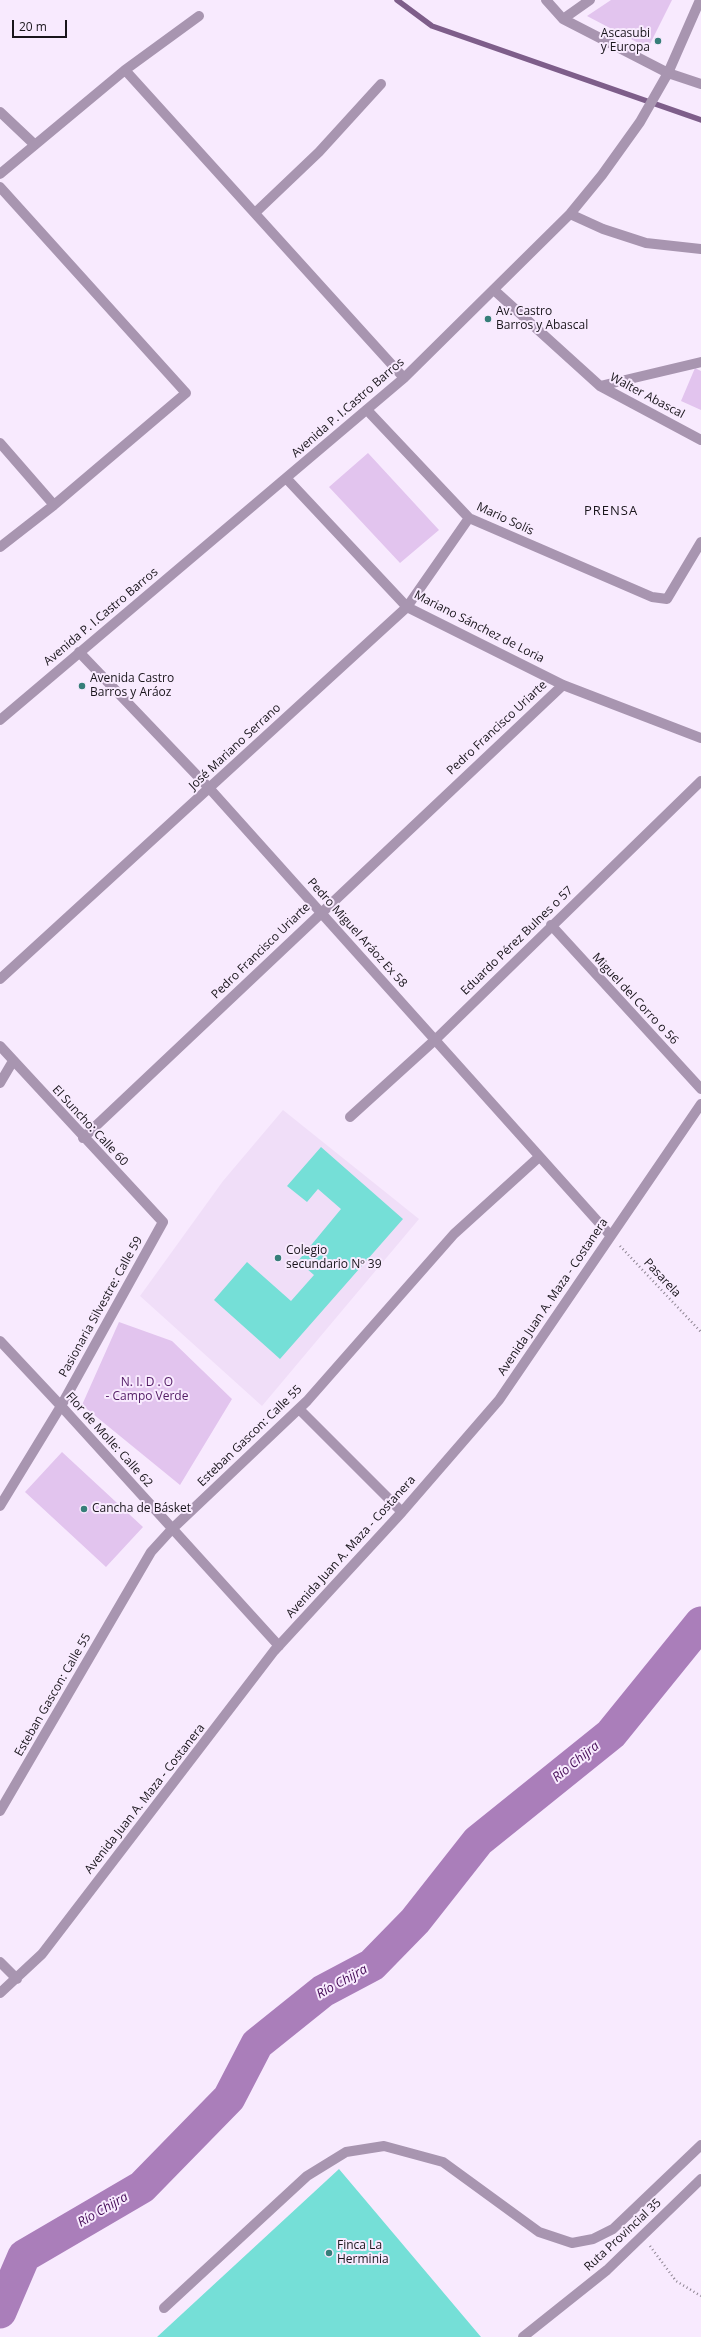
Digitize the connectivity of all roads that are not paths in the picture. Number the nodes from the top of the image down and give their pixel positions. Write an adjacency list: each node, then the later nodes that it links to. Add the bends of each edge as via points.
1 (546, 0): 5 (street)
2 (590, 0): 5 (street)
3 (700, 0): 7 (street, Avenida P. I.Castro Barros)
4 (199, 16): 6 (street)
5 (563, 19): 7 (street)
6 (125, 70): 11 (street); 14 (street)
7 (668, 73): 9 (street); 15 (street, Avenida P. I.Castro Barros, via 640,122)
8 (381, 84): 14 (street, via 319,152)
9 (701, 84)
10 (0, 112): 11 (street)
11 (34, 144): 12 (street)
12 (0, 174)
13 (0, 187): 25 (street, via 186,393)
14 (256, 212): 19 (street)
15 (570, 214): 16 (street, via 603,229 646,243); 17 (street, Avenida P. I.Castro Barros)
16 (701, 249)
17 (494, 290): 19 (street, Avenida P. I.Castro Barros); 20 (street, Walter Abascal)
18 (701, 362): 20 (street)
19 (404, 378): 21 (street, Avenida P. I.Castro Barros)
20 (600, 386): 22 (street, Walter Abascal)
21 (367, 410): 24 (street, Avenida P. I.Castro Barros); 26 (street, Mario Solís)
22 (701, 440)
23 (0, 443): 25 (street)
24 (286, 478): 29 (street, Mariano Sánchez de Loria); 30 (street, Avenida P. I.Castro Barros)
25 (54, 505): 28 (street)
26 (469, 518): 27 (street, Mario Solís, via 652,597 667,599); 29 (street, José Mariano Serrano)
27 (701, 542)
28 (0, 548)
29 (408, 607): 31 (street, Mariano Sánchez de Loria); 35 (street, José Mariano Serrano)
30 (79, 652): 32 (street, Avenida P. I.Castro Barros); 35 (street, Pedro Miguel Aráoz Ex 58)
31 (563, 684): 33 (street, Mariano Sánchez de Loria); 36 (street, Pedro Francisco Uriarte)
32 (0, 720)
33 (701, 737)
34 (701, 781): 37 (street, Eduardo Pérez Bulnes o 57)
35 (210, 789): 36 (street, Pedro Miguel Aráoz Ex 58); 38 (street, José Mariano Serrano)
36 (321, 912): 39 (street, Pedro Miguel Aráoz Ex 58); 46 (street, Pedro Francisco Uriarte)
37 (551, 926): 39 (street, Eduardo Pérez Bulnes o 57); 43 (street, Miguel del Corro o 56)
38 (0, 979)
39 (436, 1039): 45 (street, Eduardo Pérez Bulnes o 57); 47 (street, Pedro Miguel Aráoz Ex 58)
40 (0, 1046): 41 (street, El Suncho: Calle 60)
41 (13, 1061): 42 (street); 46 (street, El Suncho: Calle 60)
42 (0, 1083)
43 (701, 1089)
44 (701, 1104): 49 (street, Avenida Juan A. Maza - Costanera)
45 (350, 1117)
46 (83, 1138): 48 (street, El Suncho: Calle 60)
47 (539, 1157): 49 (street, Pedro Miguel Aráoz Ex 58); 52 (street, Esteban Gascon: Calle 55, via 454,1234)
48 (163, 1222): 51 (street, Pasionaria Silvestre: Calle 59)
49 (610, 1235): 54 (street, Avenida Juan A. Maza - Costanera, via 499,1400)
50 (0, 1341): 51 (street, Flor de Molle: Calle 62)
51 (61, 1406): 53 (street, Pasionaria Silvestre: Calle 59); 55 (street, Flor de Molle: Calle 62)
52 (299, 1409): 54 (street); 55 (street, Esteban Gascon: Calle 55)
53 (0, 1506)
54 (402, 1512): 56 (street, Avenida Juan A. Maza - Costanera)
55 (172, 1528): 56 (street, Flor de Molle: Calle 62); 57 (street, Esteban Gascon: Calle 55, via 151,1552)
56 (279, 1646): 59 (street, Avenida Juan A. Maza - Costanera, via 47,1948)
57 (0, 1811)
58 (0, 1962): 59 (street)
59 (17, 1979): 60 (street, Avenida Juan A. Maza - Costanera)
60 (0, 1993)
61 (701, 2145): 63 (street, via 613,2229 593,2239 572,2243 539,2232 443,2162 384,2146 346,2152 306,2176)
62 (701, 2179): 64 (street, Ruta Provincial 35, via 607,2270)
63 (164, 2308)
64 (523, 2337)

